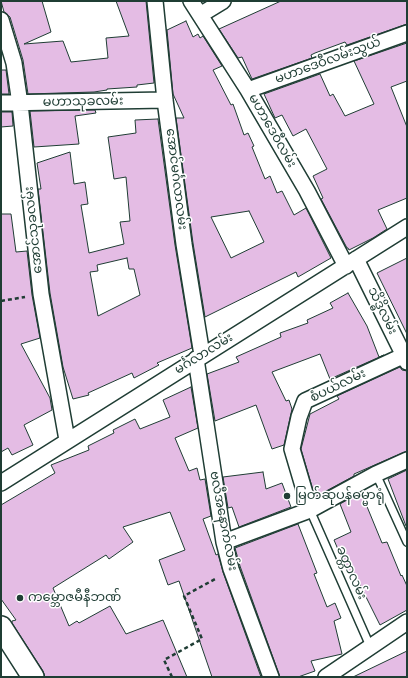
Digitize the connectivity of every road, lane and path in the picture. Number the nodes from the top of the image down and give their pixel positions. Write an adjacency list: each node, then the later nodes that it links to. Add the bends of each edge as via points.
1 (155, 1): 8 (street, အောင်မင်္ဂလာလမ်း)
2 (191, 1): 4 (street, မဟာဒေဝီလမ်း)
3 (223, 1): 4 (street)
4 (200, 15): 7 (street, မဟာဒေဝီလမ်း)
5 (1, 20): 10 (street, အောင်သုခလမ်း, via 14,63)
6 (407, 33): 7 (street, မဟာဒေဝီလမ်းသွယ်)
7 (248, 90): 12 (street, မဟာဒေဝီလမ်း)
8 (165, 100): 10 (street, မဟာသုခလမ်း); 15 (street, အောင်မင်္ဂလာလမ်း)
9 (1, 103): 10 (street, မဟာသုခလမ်း)
10 (20, 104): 13 (street, အောင်သုခလမ်း)
11 (407, 227): 12 (street, မင်္ဂလာလမ်း)
12 (351, 262): 15 (street, မင်္ဂလာလမ်း); 16 (street, သိဒ္ဓိလမ်း)
13 (41, 294): 14 (path); 17 (street, အောင်သုခလမ်း)
14 (1, 301)
15 (199, 357): 17 (street, မင်္ဂလာလမ်း); 22 (street, ဗလီအနောက်လမ်း)
16 (406, 357): 21 (street, စံပယ်လမ်း, via 305,401 292,449)
17 (67, 440): 20 (street, မင်္ဂလာလမ်း)
18 (407, 460): 19 (street)
19 (376, 474): 21 (street); 23 (lane)
20 (1, 483)
21 (310, 510): 22 (street); 27 (lane, ခတ္တာလမ်း)
22 (224, 542): 24 (street, ဗလီအနောက်လမ်း)
23 (407, 542)
24 (231, 569): 29 (path, via 184,596 202,639 164,660); 30 (street, ဗလီအနောက်လမ်း)
25 (407, 622): 27 (street)
26 (1, 627): 28 (street)
27 (370, 646): 31 (street)
28 (33, 677)
29 (172, 677)
30 (271, 677)
31 (326, 677)

